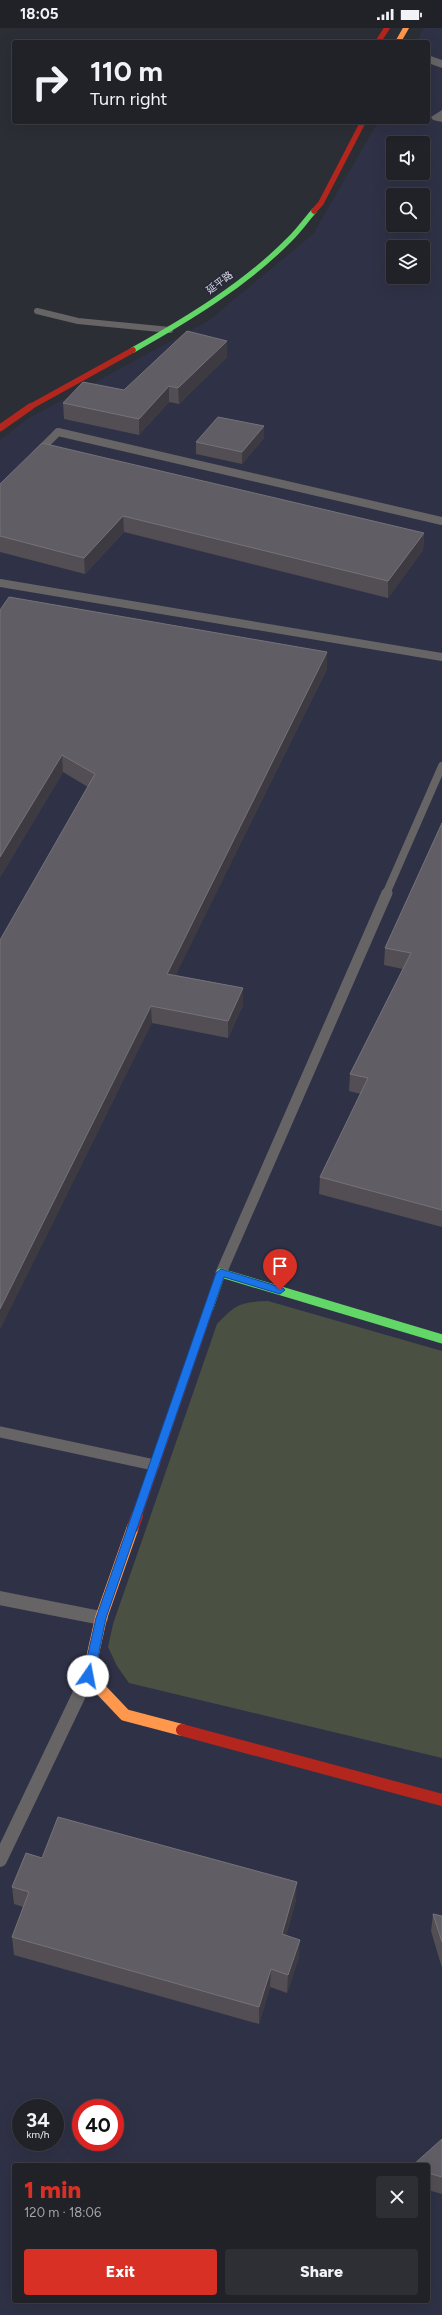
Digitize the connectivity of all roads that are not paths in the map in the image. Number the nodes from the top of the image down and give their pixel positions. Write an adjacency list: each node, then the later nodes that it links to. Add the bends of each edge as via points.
1 (387, 28): 3 (street)
2 (406, 28): 4 (street)
3 (379, 40)
4 (399, 40)
5 (430, 60): 6 (street)
6 (442, 64)
7 (442, 114): 8 (street, via 437,117)
8 (442, 118)
9 (361, 124): 11 (street, 延平路, via 321,202 287,242 222,294)
10 (37, 311): 11 (lane, via 78,321)
11 (170, 330): 12 (street, 延平路, via 36,402)
12 (0, 428)
13 (31, 458): 14 (lane, via 58,432)
14 (442, 521)
15 (0, 583): 16 (lane)
16 (442, 657)
17 (442, 766): 18 (lane)
18 (221, 1273): 19 (street); 21 (street)
19 (442, 1339)
20 (0, 1433): 21 (lane)
21 (154, 1465): 23 (street)
22 (0, 1598): 23 (lane)
23 (101, 1618): 24 (street)
24 (88, 1676): 25 (street, via 125,1715); 26 (lane)
25 (442, 1800)
26 (0, 1860)

